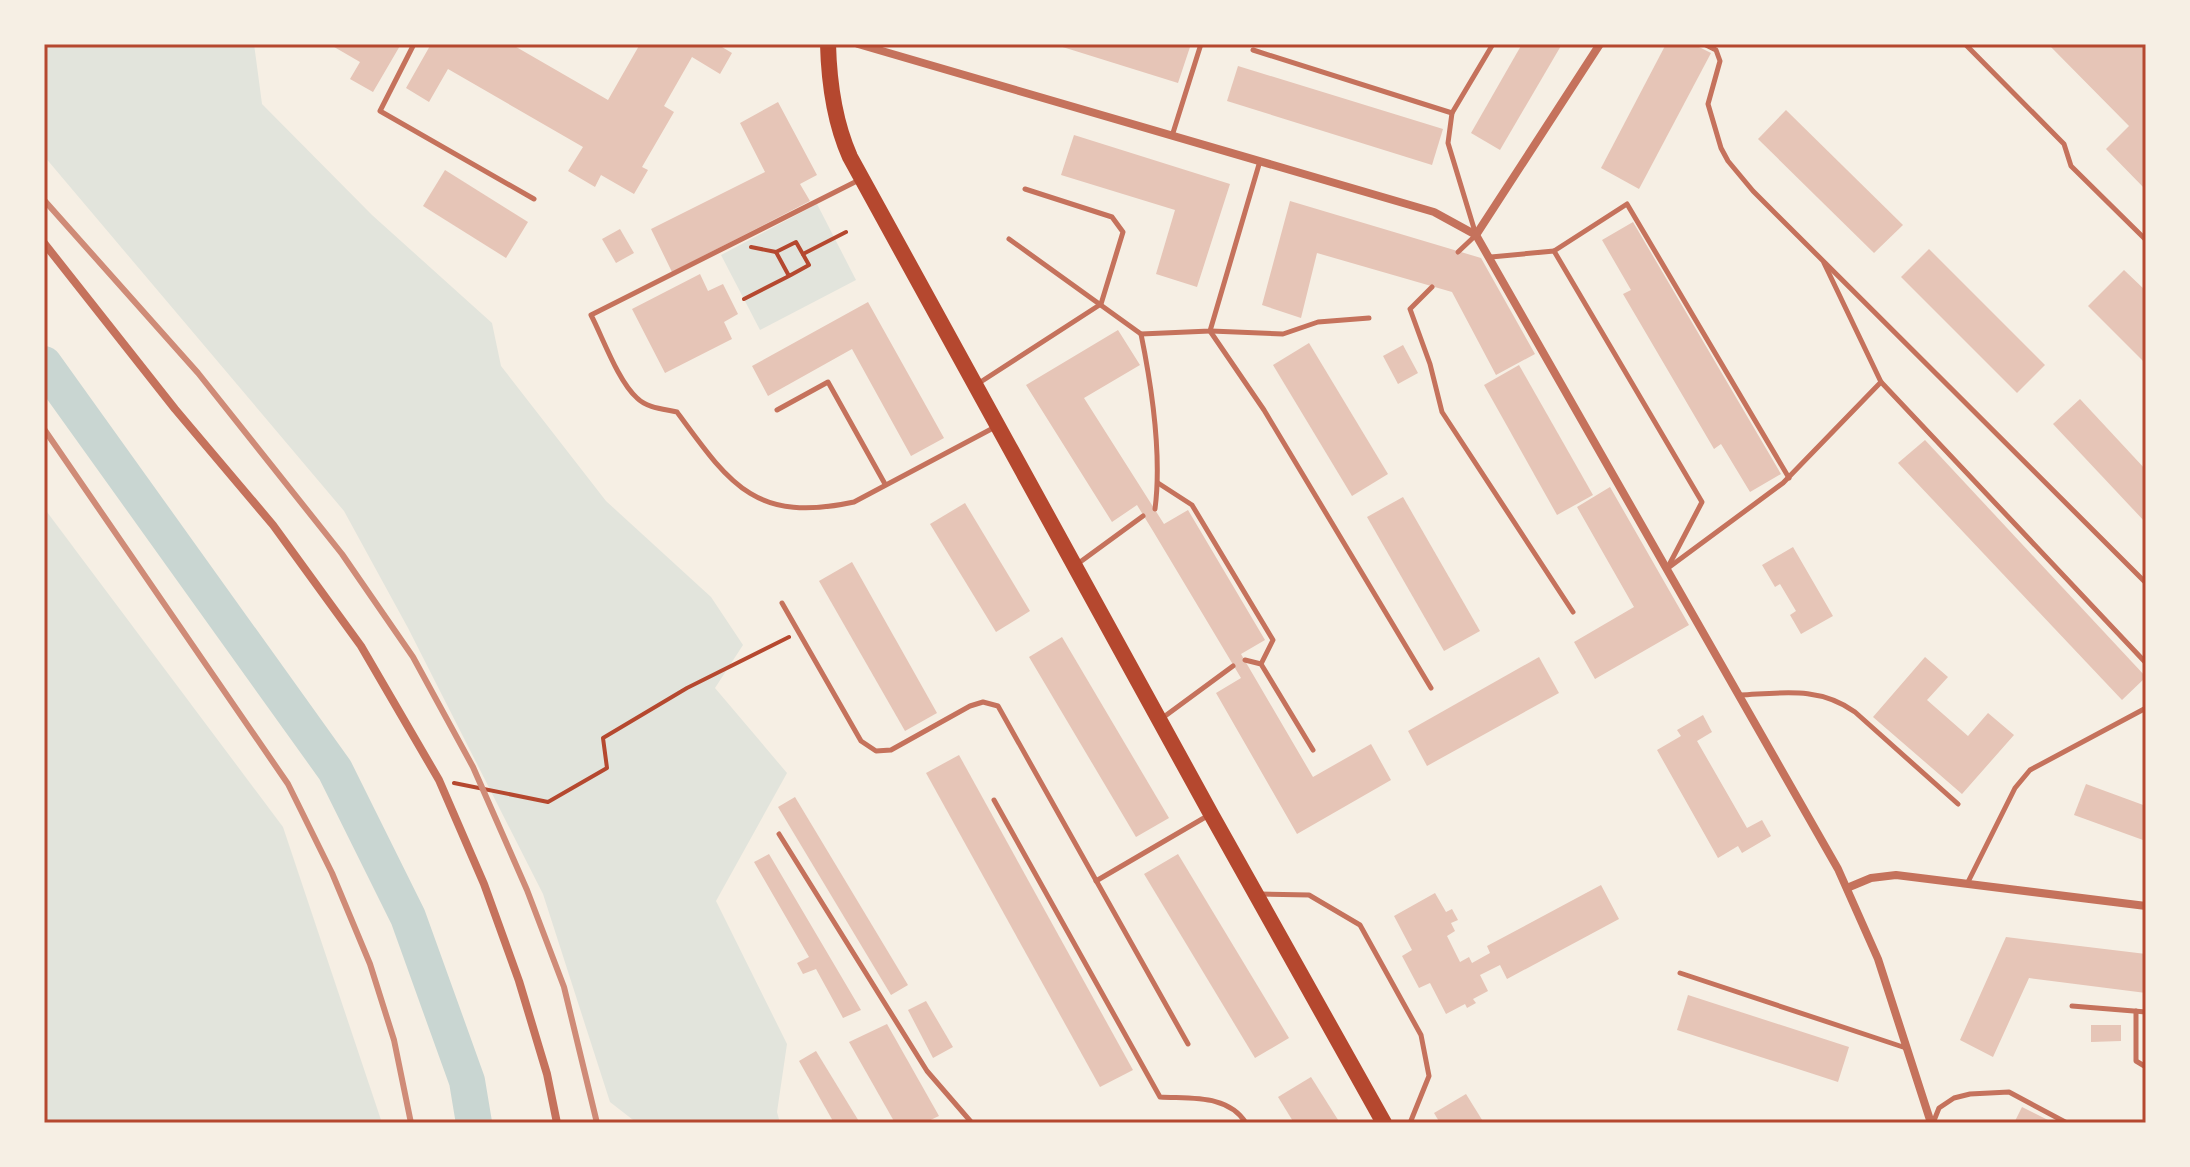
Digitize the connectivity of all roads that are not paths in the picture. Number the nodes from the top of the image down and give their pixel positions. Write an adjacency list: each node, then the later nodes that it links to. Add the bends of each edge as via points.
1 (414, 44): 15 (lane, via 380,111)
2 (828, 44): 13 (main road, via 839,133)
3 (858, 44): 11 (street)
4 (1201, 44): 11 (lane)
5 (1493, 44): 10 (lane)
6 (1600, 44): 16 (street)
7 (1704, 44): 23 (lane, via 1716,50 1720,61 1708,104 1728,161)
8 (1965, 44): 18 (lane, via 2064,144 2071,166)
9 (1253, 50): 10 (lane)
10 (1452, 113): 16 (lane, via 1448,143)
11 (1172, 136): 12 (street)
12 (1260, 161): 16 (street, via 1434,212); 27 (lane)
13 (862, 179): 30 (main road); 35 (lane, via 591,315 636,397 677,412 743,492 768,504 829,508 854,502)
14 (1025, 189): 25 (lane, via 1112,217 1123,232)
15 (534, 199)
16 (1476, 235): 21 (lane); 22 (street)
17 (1009, 239): 25 (lane)
18 (2146, 240)
19 (44, 243): 68 (street, via 273,525 361,646 439,780 484,884 519,981)
20 (1554, 251): 22 (lane); 33 (lane, via 1627,204); 39 (lane, via 1702,502)
21 (1458, 252)
22 (1491, 257): 39 (street)
23 (1823, 260): 29 (lane); 40 (lane)
24 (1432, 287): 42 (lane, via 1410,309 1442,412)
25 (1101, 304): 28 (lane); 30 (lane)
26 (1369, 318): 27 (lane, via 1318,322 1283,334)
27 (1210, 331): 28 (lane); 47 (lane, via 1264,410)
28 (1141, 334): 34 (lane)
29 (1881, 382): 33 (lane); 44 (lane)
30 (975, 386): 32 (main road)
31 (777, 410): 35 (lane, via 828,382)
32 (998, 426): 35 (lane); 38 (main road)
33 (1789, 478): 39 (lane)
34 (1158, 483): 36 (lane); 45 (lane, via 1192,505 1273,640)
35 (885, 484)
36 (1155, 509)
37 (1143, 516): 38 (lane)
38 (1075, 566): 50 (main road)
39 (1668, 568): 48 (street)
40 (2146, 583)
41 (782, 603): 56 (lane, via 861,741 876,751 891,750 970,706 998,706)
42 (1573, 612)
43 (1245, 660): 45 (lane)
44 (2146, 663)
45 (1261, 664): 51 (lane)
46 (1233, 666): 50 (lane)
47 (1431, 688)
48 (1740, 695): 53 (lane, via 1791,692 1837,699); 58 (street)
49 (2146, 708): 57 (lane, via 2030,770 2015,788)
50 (1160, 720): 54 (main road)
51 (1313, 750)
52 (994, 800): 70 (lane, via 1160,1097 1212,1100 1231,1107)
53 (1958, 804)
54 (1211, 814): 56 (lane); 59 (main road)
55 (779, 834): 69 (lane, via 927,1071)
56 (1096, 881): 65 (lane)
57 (1967, 884): 58 (street, via 1896,875); 60 (street)
58 (1847, 888): 66 (street, via 1878,959)
59 (1257, 894): 71 (main road); 72 (lane, via 1309,895 1360,925 1421,1035 1429,1076)
60 (2146, 906)
61 (1680, 973): 66 (lane)
62 (2072, 1006): 63 (lane)
63 (2136, 1011): 64 (lane); 67 (lane, via 2136,1061)
64 (2146, 1012)
65 (1188, 1044)
66 (1906, 1048): 73 (street)
67 (2146, 1067)
68 (557, 1123)
69 (972, 1123)
70 (1246, 1123)
71 (1384, 1123)
72 (1410, 1123)
73 (1932, 1123): 74 (lane, via 1939,1108 1954,1098 2009,1092)
74 (2067, 1123)

